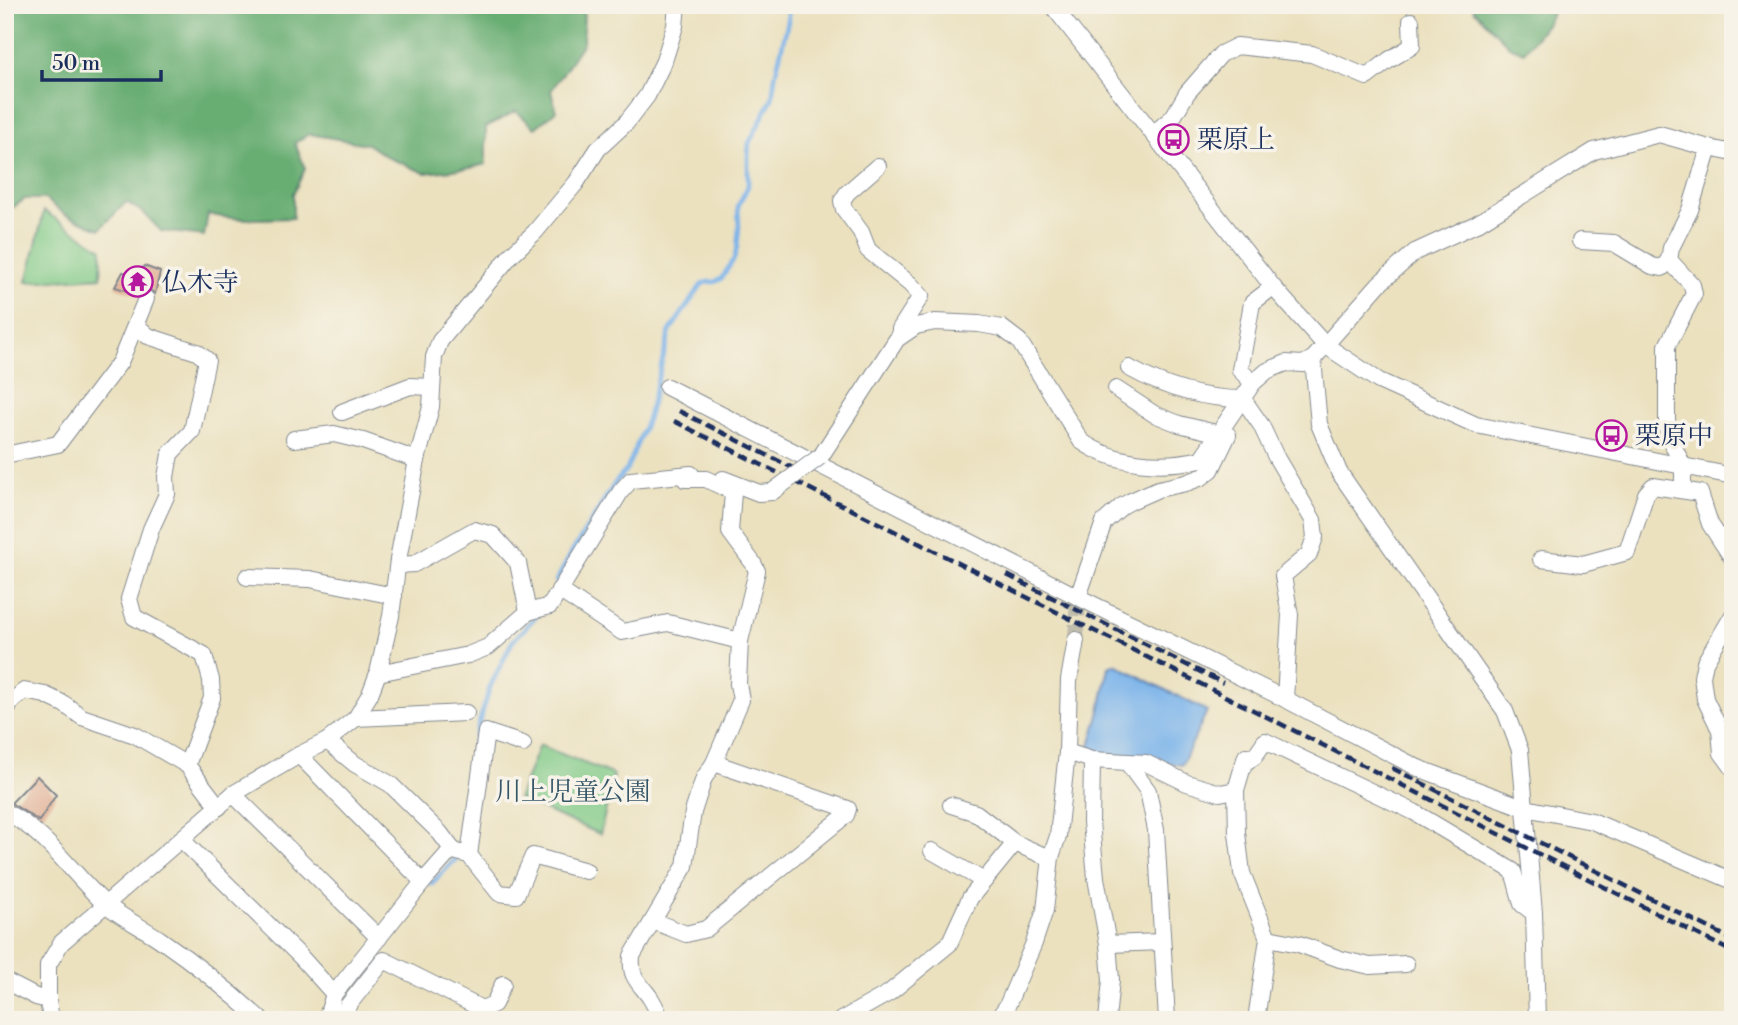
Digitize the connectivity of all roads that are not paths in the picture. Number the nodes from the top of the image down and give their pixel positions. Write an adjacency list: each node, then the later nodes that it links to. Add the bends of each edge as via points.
1 (677, 5): 18 (street, via 664,61 647,96 440,341)
2 (1052, 5): 4 (street)
3 (1411, 21): 4 (street, via 1412,46 1367,77 1312,54 1237,46 1222,54 1187,93 1173,117)
4 (1153, 134): 10 (street)
5 (1709, 148): 6 (street); 9 (street); 14 (street, via 1659,134 1594,151 1476,225 1415,252 1379,284)
6 (1733, 153)
7 (878, 166): 13 (street, via 842,201 868,250 921,296 900,329)
8 (1580, 241): 9 (street, via 1614,243 1652,266 1662,268)
9 (1669, 260): 27 (street, via 1692,285 1694,294 1667,346 1668,435)
10 (1273, 287): 14 (street); 17 (street, via 1252,303 1240,370)
11 (146, 299): 12 (street)
12 (136, 325): 25 (street, via 120,362 58,444); 55 (street, via 148,336 197,352 207,360 192,431 170,454 167,494 129,599 134,617 204,655 212,698)
13 (901, 336): 23 (street, via 916,326 935,322 1002,328 1019,341 1081,441 1111,457 1144,464 1184,463 1201,459); 28 (street, bridge, via 821,456 772,492 759,493 707,473)
14 (1325, 345): 15 (street); 27 (street, via 1379,381 1476,425)
15 (1312, 359): 17 (street, via 1286,363); 61 (street, via 1319,424 1339,471 1505,712 1520,750)
16 (1129, 368): 21 (street, via 1173,388)
17 (1254, 383): 21 (street)
18 (432, 387): 22 (street, via 410,386); 26 (street)
19 (667, 387): 37 (street)
20 (1116, 389): 23 (street, via 1179,424)
21 (1242, 399): 23 (street); 44 (street, via 1313,520 1315,537 1309,554 1283,576 1290,615)
22 (342, 412)
23 (1222, 431): 37 (street, via 1229,432 1202,477 1130,501 1104,522)
24 (294, 439): 26 (street, via 334,434)
25 (5, 455)
26 (417, 460): 33 (street)
27 (1683, 466): 29 (street); 30 (street)
28 (682, 475): 35 (street, via 631,480); 41 (street, via 706,479 733,492 730,532 757,571)
29 (1733, 476)
30 (1683, 491): 31 (street, via 1653,486 1646,494 1627,552 1583,564); 32 (street, via 1700,493 1710,524)
31 (1541, 559)
32 (1733, 559)
33 (398, 565): 36 (street); 38 (street, via 414,564 474,530 493,535 518,563)
34 (247, 577): 36 (street, via 310,579)
35 (559, 590): 38 (street, via 550,606); 41 (street, via 622,632 668,622)
36 (394, 596): 42 (street)
37 (1078, 597): 44 (street)
38 (537, 609): 42 (street, via 488,647)
39 (1733, 615): 56 (street, via 1705,662 1702,677 1705,699 1720,730 1722,753)
40 (1076, 640): 50 (street, via 1069,680)
41 (740, 641): 54 (street, via 741,699)
42 (378, 673): 47 (street)
43 (11, 694): 46 (street); 55 (street, via 45,695 82,717 135,735)
44 (1285, 699): 61 (street, via 1418,768)
45 (466, 713): 47 (street)
46 (5, 714)
47 (356, 718): 48 (street)
48 (327, 741): 51 (street); 66 (street, via 390,784)
49 (523, 744): 66 (street, via 486,732)
50 (1067, 752): 52 (street); 67 (street, via 1058,836)
51 (299, 755): 58 (street); 71 (street)
52 (1091, 760): 53 (street); 78 (street, via 1096,878)
53 (1127, 762): 57 (street, via 1146,763 1220,793); 77 (street, via 1148,791 1156,831)
54 (714, 763): 74 (street, via 693,812 685,866); 74 (street, via 848,809 846,815 706,929 686,934)
55 (187, 765): 60 (street)
56 (1733, 768)
57 (1236, 790): 73 (street, via 1245,759 1254,757 1265,741 1414,812 1513,872 1522,904); 76 (street, via 1242,873)
58 (233, 794): 60 (street); 75 (street)
59 (951, 805): 64 (street, via 976,813)
60 (219, 807): 63 (street)
61 (1525, 808): 70 (street, via 1592,821); 73 (street)
62 (5, 812): 72 (street, via 41,838)
63 (181, 839): 72 (street); 82 (street)
64 (1015, 843): 67 (street); 69 (street)
65 (932, 851): 69 (street)
66 (461, 853): 68 (street, via 499,893 516,895 533,856); 71 (street)
67 (1051, 857): 91 (street, via 1045,909 1034,943)
68 (586, 871)
69 (984, 881): 90 (street, via 970,898 949,944 889,993)
70 (1733, 881)
71 (423, 882): 75 (street)
72 (105, 903): 83 (street, via 61,943 48,965); 86 (street, via 197,966)
73 (1534, 913): 95 (street)
74 (653, 921): 89 (street, via 632,956 631,970)
75 (379, 938): 82 (street)
76 (1268, 938): 79 (street, via 1370,966); 84 (street)
77 (1162, 942): 78 (street); 93 (street)
78 (1108, 944): 92 (street)
79 (1406, 964)
80 (5, 981): 83 (street)
81 (503, 984): 88 (street, via 494,1004 482,1009 384,960)
82 (334, 994): 87 (street)
83 (48, 1000): 85 (street)
84 (1256, 1019): 94 (street)
85 (51, 1020)
86 (261, 1020)
87 (326, 1020)
88 (341, 1020)
89 (660, 1020)
90 (841, 1020)
91 (998, 1020)
92 (1107, 1020)
93 (1167, 1020)
94 (1264, 1020)
95 (1537, 1020)

